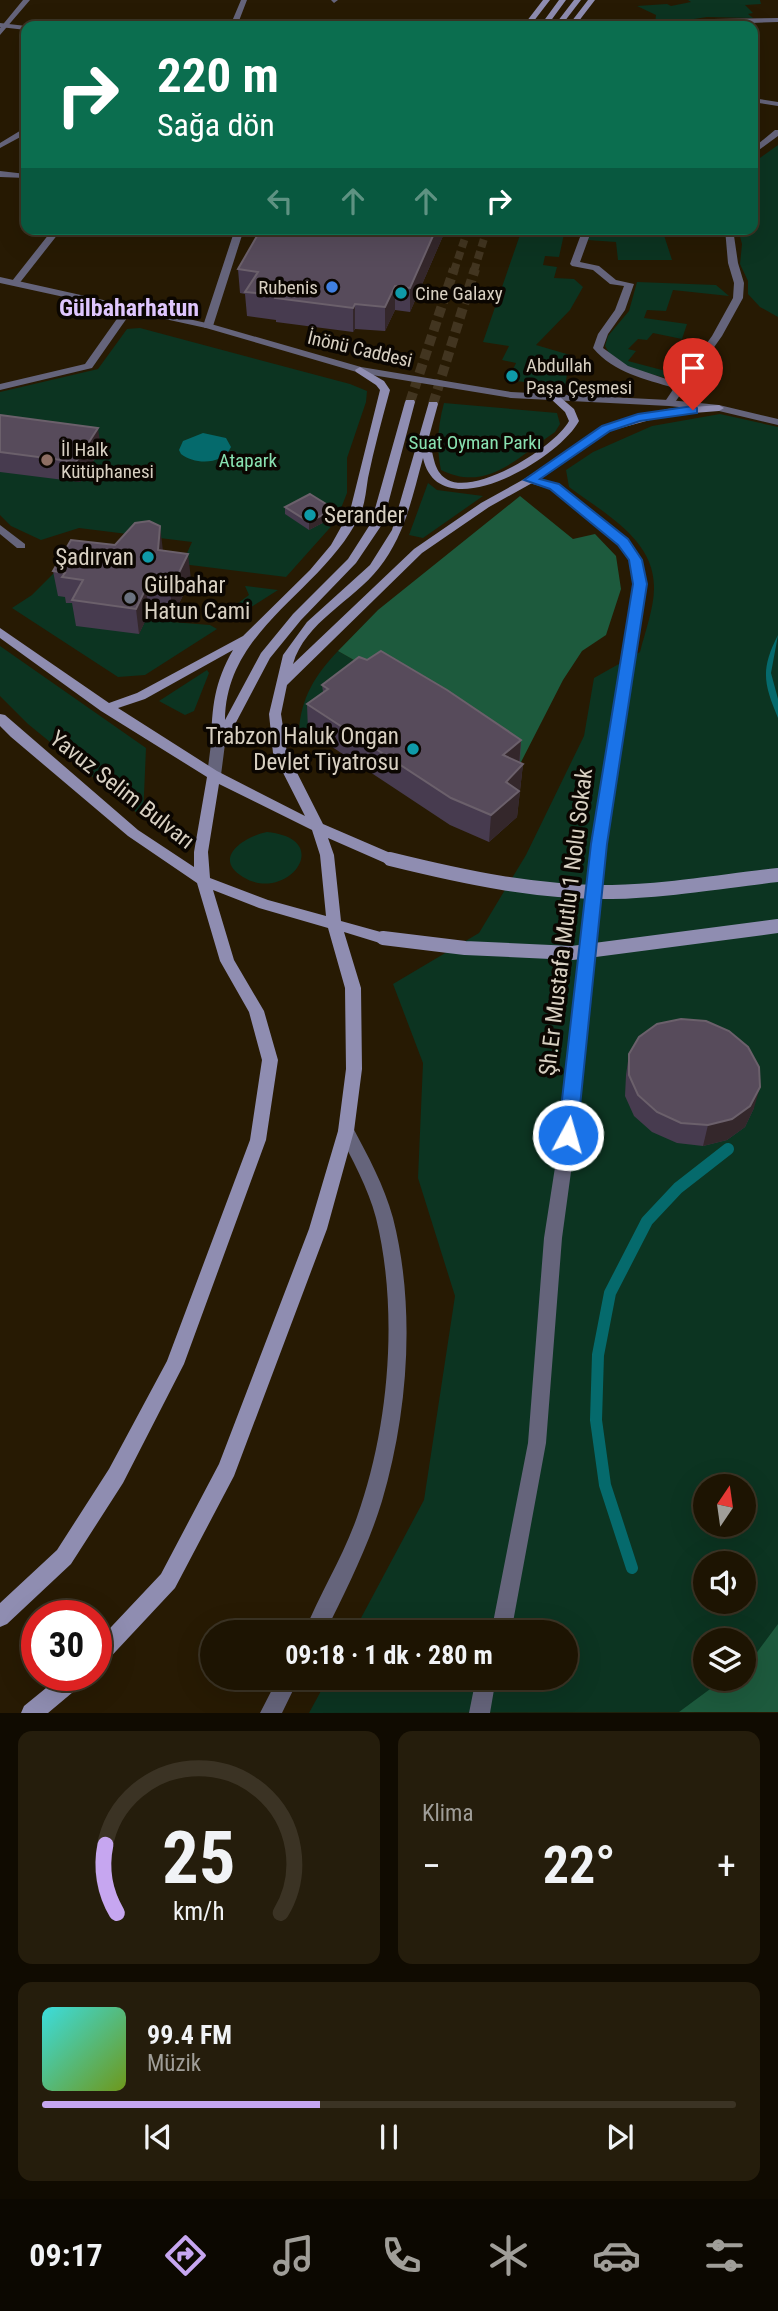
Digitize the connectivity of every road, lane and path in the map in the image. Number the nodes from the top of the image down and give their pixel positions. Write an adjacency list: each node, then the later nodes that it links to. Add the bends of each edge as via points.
1 (27, 0): 14 (street)
2 (244, 0): 8 (street)
3 (547, 0): 9 (main road)
4 (564, 0): 10 (main road)
5 (578, 0): 11 (main road)
6 (593, 0): 12 (main road)
7 (778, 20): 13 (street)
8 (234, 21)
9 (530, 21)
10 (547, 21)
11 (561, 21)
12 (575, 21)
13 (713, 21)
14 (3, 25): 15 (street); 16 (street)
15 (21, 27)
16 (0, 33)
17 (758, 101): 18 (street)
18 (778, 104)
19 (778, 132): 22 (street)
20 (21, 134): 21 (street)
21 (0, 146)
22 (758, 148)
23 (0, 174): 24 (street)
24 (21, 176)
25 (53, 235): 30 (street)
26 (238, 235): 32 (street)
27 (586, 235): 34 (street, via 575,264 596,268 613,282 629,284 598,348 621,367)
28 (730, 235): 34 (street, via 738,298 717,336)
29 (0, 280): 30 (street, İnönü Caddesi)
30 (15, 283): 31 (street, İnönü Caddesi)
31 (129, 309): 32 (street, İnönü Caddesi); 35 (street, via 88,366)
32 (208, 326): 33 (street, İnönü Caddesi)
33 (360, 370): 36 (street, İnönü Caddesi); 47 (main road, via 385,390 355,513 315,570)
34 (678, 386): 38 (street)
35 (0, 387)
36 (556, 399): 38 (street, İnönü Caddesi); 42 (main road, via 574,421 568,433 508,474 470,488 447,484 432,474 427,466)
37 (410, 402): 51 (main road, via 377,523 352,561 265,656)
38 (669, 402): 40 (street, İnönü Caddesi)
39 (433, 404): 42 (main road)
40 (719, 408): 41 (street, İnönü Caddesi); 43 (main road, via 667,412 606,429)
41 (778, 422)
42 (425, 435): 48 (main road, via 398,530 374,566 311,625 289,655)
43 (530, 480): 48 (main road, via 418,551); 61 (street, Şh.Er Mustafa Mutlu 1 Nolu Sokak, via 554,487 623,542 635,560 640,584 599,844 553,1238 537,1443)
44 (0, 528): 45 (street)
45 (21, 545)
46 (0, 632): 49 (main road)
47 (244, 639): 49 (main road, via 141,696); 51 (main road, via 218,695)
48 (280, 686): 53 (main road, via 275,714 280,753)
49 (106, 708): 52 (main road)
50 (0, 718): 55 (main road, Yavuz Selim Bulvarı, via 133,833)
51 (218, 744): 52 (street)
52 (214, 775): 53 (main road); 55 (main road, via 201,852)
53 (318, 828): 54 (main road, bridge, via 390,859 467,879 535,889 614,892); 56 (main road, via 327,855)
54 (778, 874)
55 (204, 881): 56 (main road, Yavuz Selim Bulvarı); 59 (main road, via 228,961 256,1011 270,1060 258,1140 175,1364 116,1476 64,1557)
56 (334, 924): 57 (main road, Yavuz Selim Bulvarı, bridge, via 383,938 465,948 572,953); 58 (main road, via 353,988 354,1069)
57 (778, 926)
58 (346, 1131): 60 (street, via 374,1185 392,1251 397,1333 390,1420 373,1500 345,1574); 62 (main road, via 318,1230 227,1469 168,1581)
59 (0, 1616)
60 (321, 1620)
61 (503, 1620)
62 (112, 1641)
63 (282, 1690): 67 (street)
64 (484, 1690): 68 (street)
65 (58, 1691): 66 (main road)
66 (31, 1713)
67 (270, 1713)
68 (479, 1713)

